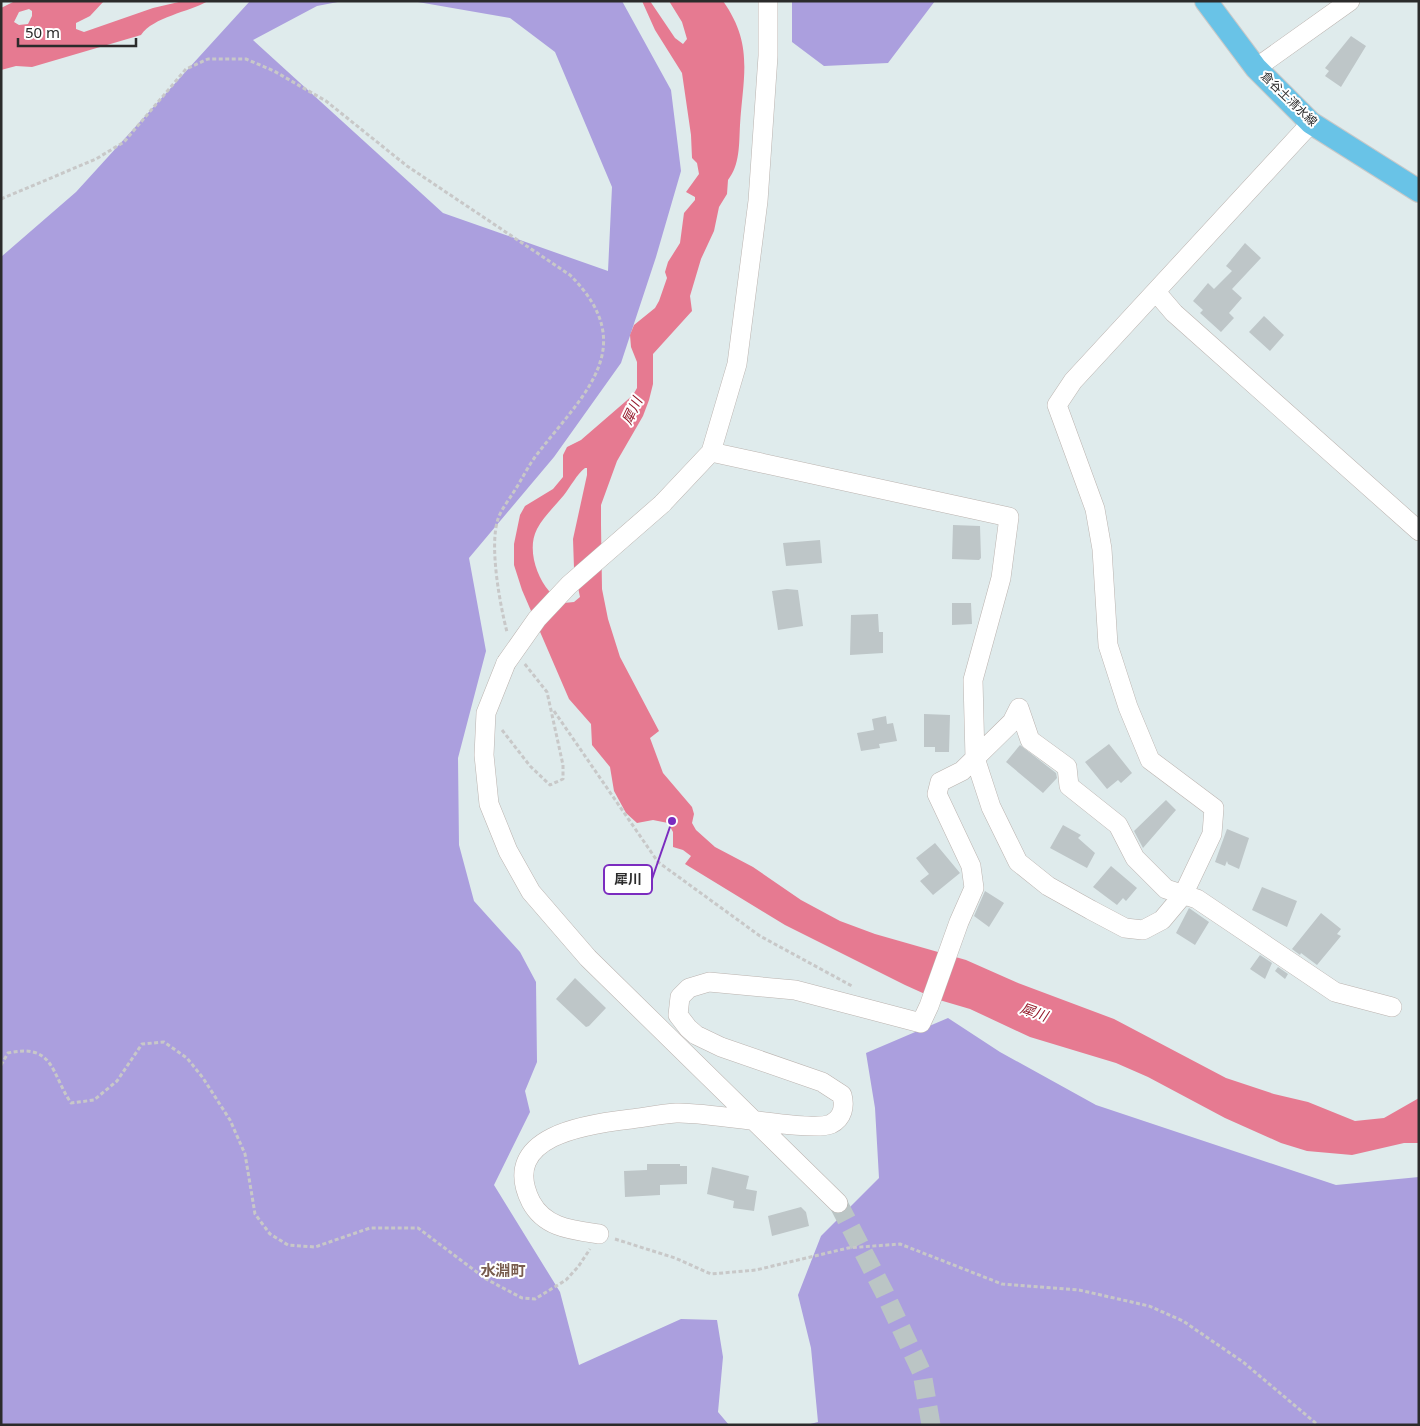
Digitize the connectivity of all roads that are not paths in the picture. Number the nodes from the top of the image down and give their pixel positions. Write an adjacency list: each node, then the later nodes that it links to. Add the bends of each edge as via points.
1 (768, 1): 8 (street, via 768,56 757,210 737,364)
2 (1206, 1): 4 (main road, 倉谷土清水線)
3 (1350, 1): 4 (street)
4 (1256, 68): 5 (main road, 倉谷土清水線)
5 (1311, 123): 6 (main road, 倉谷土清水線); 7 (street)
6 (1419, 191)
7 (1156, 292): 9 (street, via 1174,313); 11 (street, via 1073,382 1057,405 1095,509 1102,548 1108,644 1128,707 1150,760 1214,808 1212,834)
8 (711, 452): 10 (street, via 1009,517 1001,578 973,680); 13 (street, bridge, via 662,504 569,585 537,619 486,713 484,755 490,804 508,851 531,892 588,958)
9 (1419, 531)
10 (975, 758): 11 (street, via 991,807 1018,862 1048,886 1124,928 1143,930 1162,920); 11 (street, via 1012,722 1019,708 1030,740 1067,767 1069,786 1118,825 1135,858 1166,889); 13 (street, via 962,771 940,782 937,794 971,866 974,888 921,1023 795,990 710,982 689,988 680,997 678,1015 696,1035 721,1047 822,1082 842,1095 844,1104 840,1117 830,1124 804,1125)
11 (1184, 895): 12 (street, via 1197,900 1335,992)
12 (1392, 1007)
13 (752, 1119): 14 (street); 15 (street, via 677,1113 603,1122 566,1131 541,1144 529,1156 523,1173 526,1191 536,1212 555,1226)
14 (838, 1203)
15 (599, 1234)

